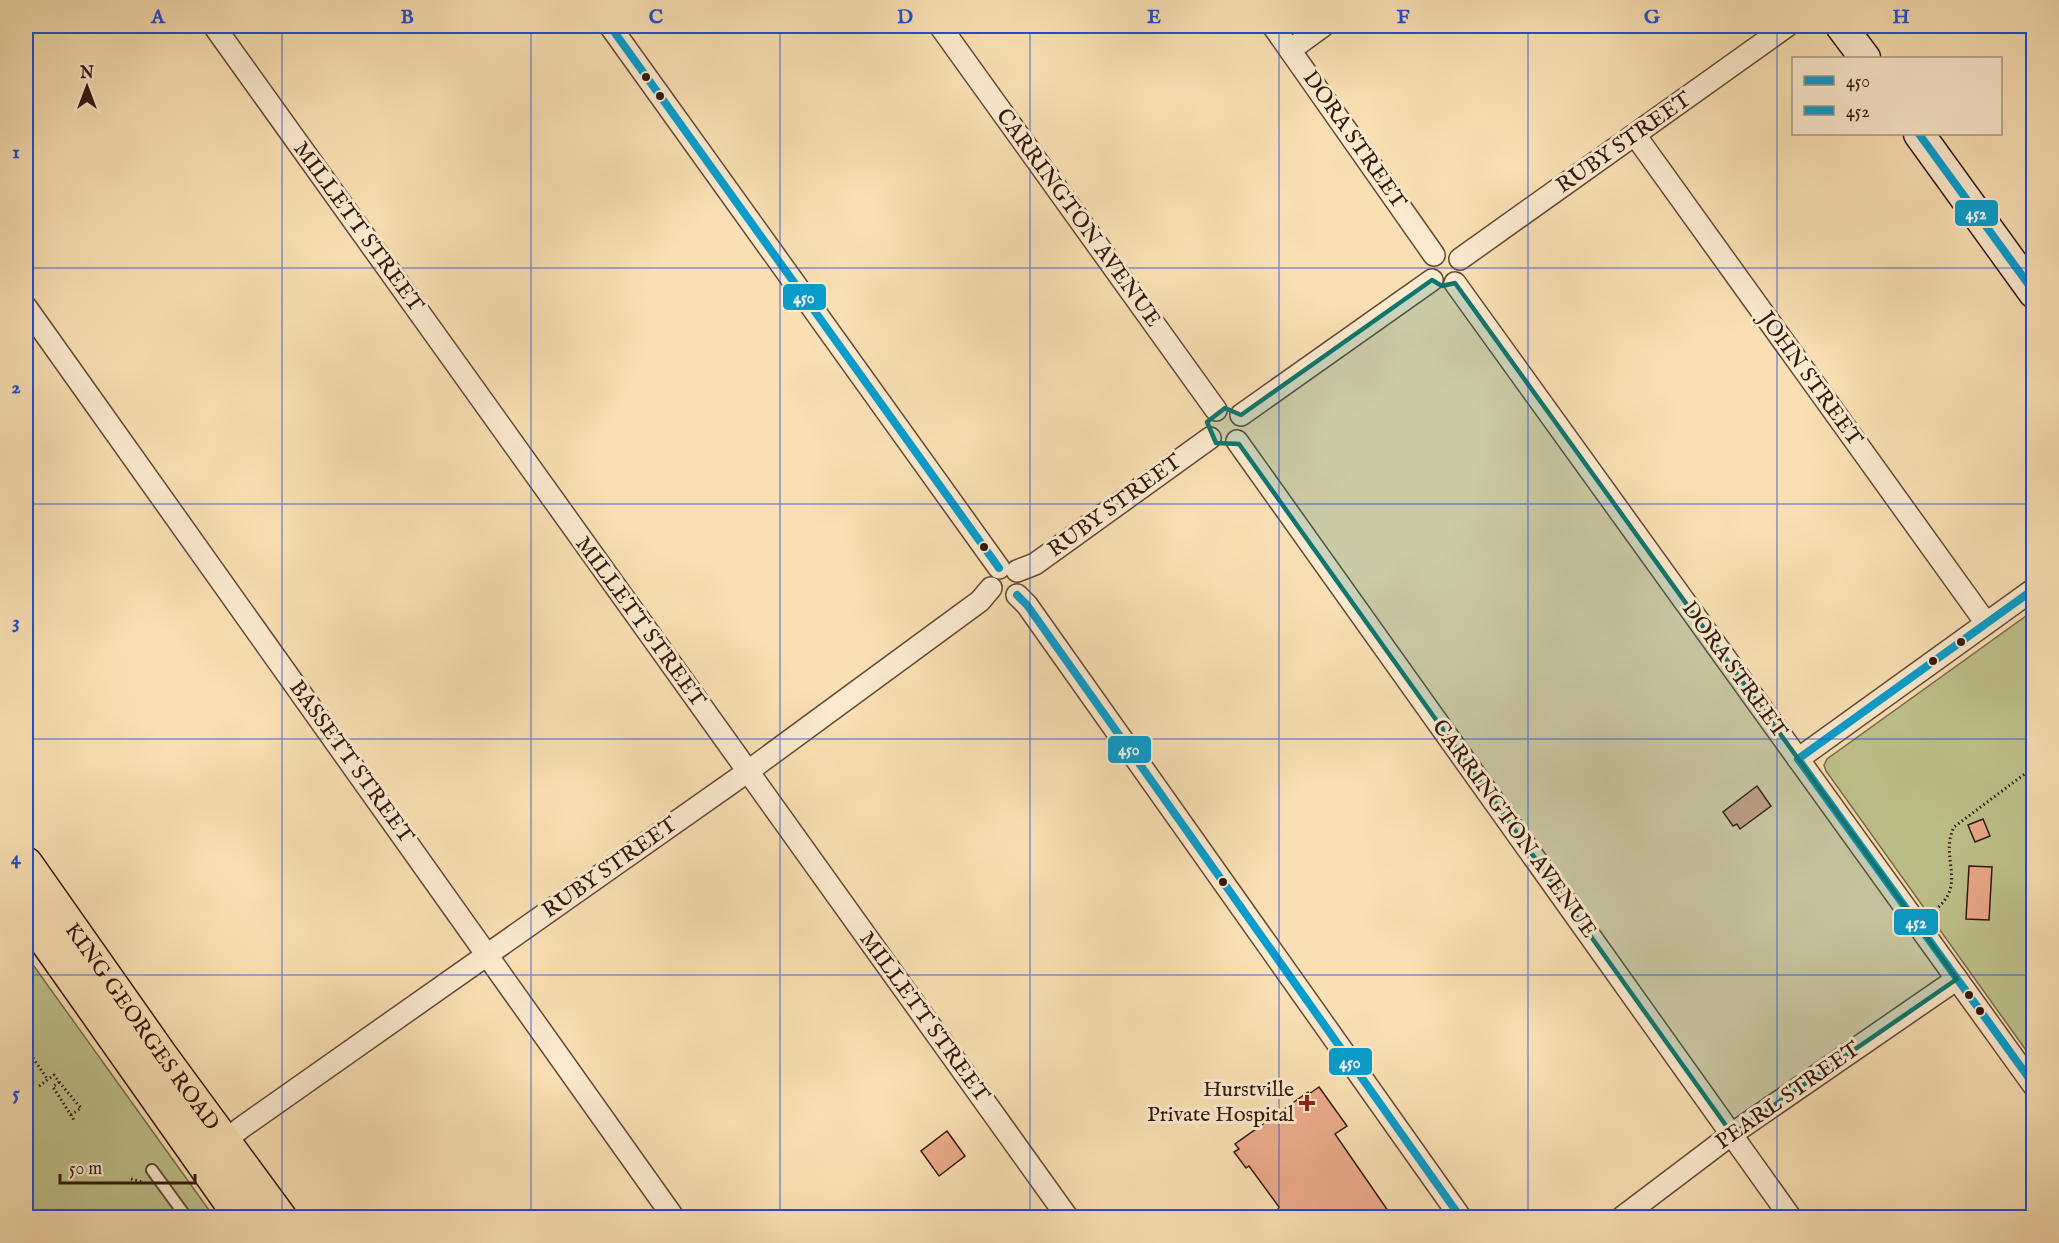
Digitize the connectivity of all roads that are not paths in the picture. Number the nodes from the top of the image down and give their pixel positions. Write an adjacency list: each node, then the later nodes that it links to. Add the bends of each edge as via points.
1 (214, 26): 28 (street, MILLETT STREET)
2 (610, 26): 22 (street)
3 (940, 26): 18 (street, CARRINGTON AVENUE)
4 (1273, 26): 8 (street, DORA STREET)
5 (1323, 26): 8 (street)
6 (1787, 26): 10 (street, RUBY STREET)
7 (1841, 26): 9 (street)
8 (1290, 50): 12 (street, DORA STREET)
9 (1864, 57)
10 (1635, 135): 13 (street, RUBY STREET); 26 (street, JOHN STREET)
11 (1920, 135): 16 (street)
12 (1434, 255): 13 (street, via 1450,252); 14 (street, via 1427,269)
13 (1460, 259): 15 (street, via 1463,271)
14 (1432, 280): 15 (street, via 1442,286); 19 (street)
15 (1455, 284): 27 (street, DORA STREET)
16 (2034, 293)
17 (26, 307): 31 (street, BASSETT STREET)
18 (1216, 410): 19 (street, via 1225,408); 20 (street, via 1207,423)
19 (1241, 415): 21 (street, via 1244,432)
20 (1210, 438): 21 (street, via 1223,445); 22 (street, RUBY STREET, via 1035,564)
21 (1237, 441): 34 (street, CARRINGTON AVENUE)
22 (1008, 569): 23 (street, via 990,579); 25 (street, via 1023,583)
23 (991, 588): 25 (street, via 1002,599); 28 (street, RUBY STREET, via 980,601)
24 (2034, 589): 26 (street)
25 (1017, 596): 42 (street)
26 (1986, 623): 27 (street)
27 (1798, 759): 32 (street, DORA STREET)
28 (747, 772): 31 (street, RUBY STREET); 41 (street, MILLETT STREET)
29 (26, 864): 35 (highway, KING GEORGES ROAD)
30 (26, 912): 38 (highway, KING GEORGES ROAD)
31 (488, 954): 35 (street, RUBY STREET); 40 (street, BASSETT STREET)
32 (1957, 979): 33 (street, DORA STREET); 34 (street, PEARL STREET)
33 (2034, 1086)
34 (1732, 1134): 43 (street, PEARL STREET); 44 (street, CARRINGTON AVENUE)
35 (224, 1142): 39 (highway, KING GEORGES ROAD)
36 (152, 1170): 37 (lane)
37 (187, 1218)
38 (242, 1218)
39 (280, 1218)
40 (674, 1218)
41 (1068, 1218)
42 (1461, 1218)
43 (1621, 1218)
44 (1791, 1218)

